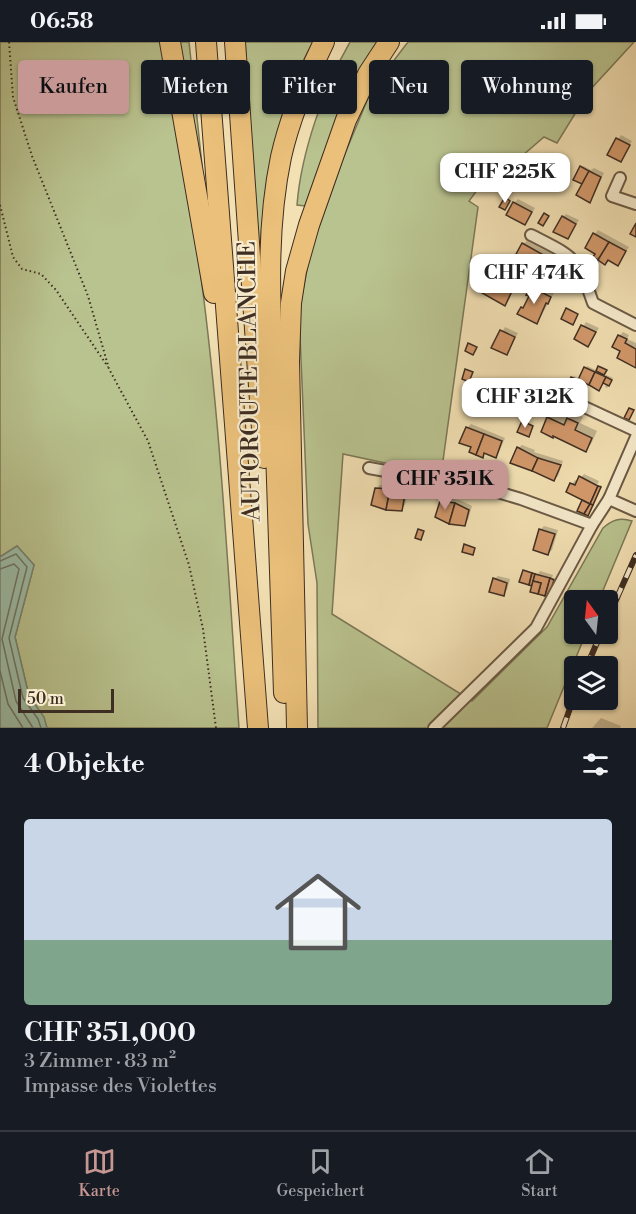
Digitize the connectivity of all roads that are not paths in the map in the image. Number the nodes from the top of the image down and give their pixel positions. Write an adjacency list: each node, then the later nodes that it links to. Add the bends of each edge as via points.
1 (170, 42): 11 (highway)
2 (206, 42): 11 (highway, AUTOROUTE BLANCHE)
3 (234, 42): 18 (highway)
4 (324, 42): 18 (highway, AUTOROUTE BLANCHE, via 287,132 272,228)
5 (389, 42): 21 (highway, via 368,74 337,146 299,259 291,303)
6 (620, 178): 7 (street, via 612,196)
7 (636, 204)
8 (531, 235): 9 (street, via 577,263 593,303)
9 (636, 325)
10 (537, 385): 12 (street)
11 (237, 424): 19 (highway, AUTOROUTE BLANCHE)
12 (636, 431)
13 (636, 437): 15 (street)
14 (369, 468): 17 (street, via 491,490)
15 (609, 499): 16 (street); 17 (street)
16 (636, 511)
17 (592, 525): 22 (street, via 536,628)
18 (284, 702): 20 (highway, AUTOROUTE BLANCHE)
19 (258, 728)
20 (285, 728)
21 (297, 728)
22 (434, 728)

